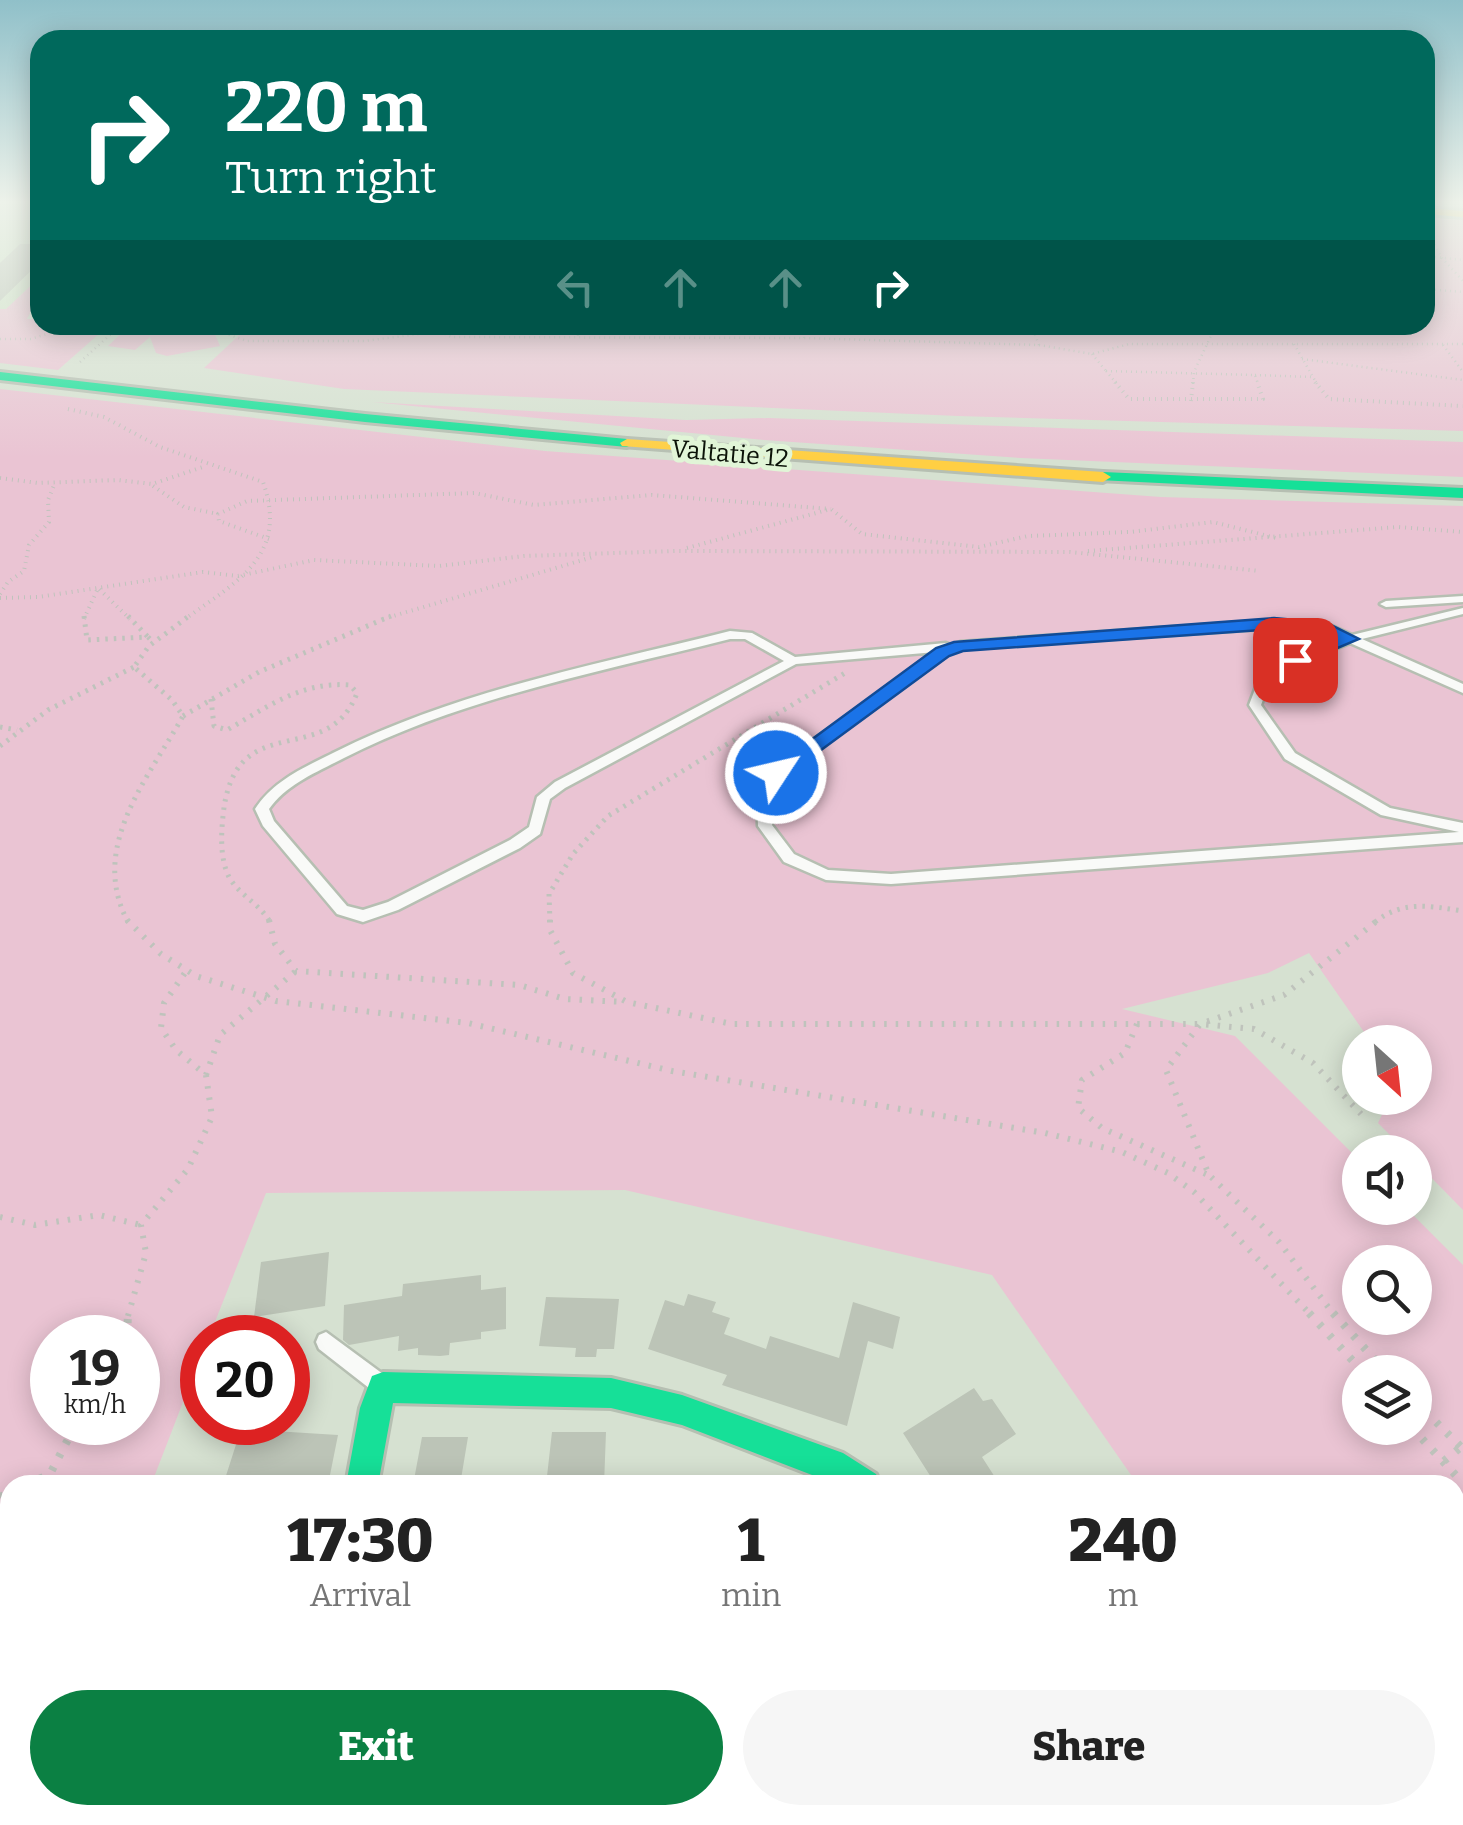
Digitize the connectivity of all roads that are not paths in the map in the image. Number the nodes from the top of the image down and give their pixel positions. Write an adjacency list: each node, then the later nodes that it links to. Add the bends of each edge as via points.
1 (0, 376): 2 (main road, Valtatie 12, via 498,434 829,462)
2 (1463, 493)
3 (1463, 599): 4 (lane)
4 (1386, 604)
5 (1463, 612): 6 (lane)
6 (1350, 639): 7 (lane, via 1327,628 1274,624); 9 (lane); 10 (lane, via 1268,672 1254,705 1290,756 1306,766 1386,812)
7 (960, 646): 8 (lane); 11 (lane, via 776,773 764,794 766,826 789,858 826,876 892,879)
8 (793, 661): 8 (lane, via 560,786 544,797 535,830 515,844 363,916 342,910 262,809 273,791 374,735 437,711 730,636 748,636)
9 (1463, 689)
10 (1463, 828)
11 (1463, 837)
12 (326, 1342): 13 (lane)
13 (383, 1387): 14 (main road); 15 (main road, via 611,1394 682,1410)
14 (364, 1475)
15 (852, 1475)

